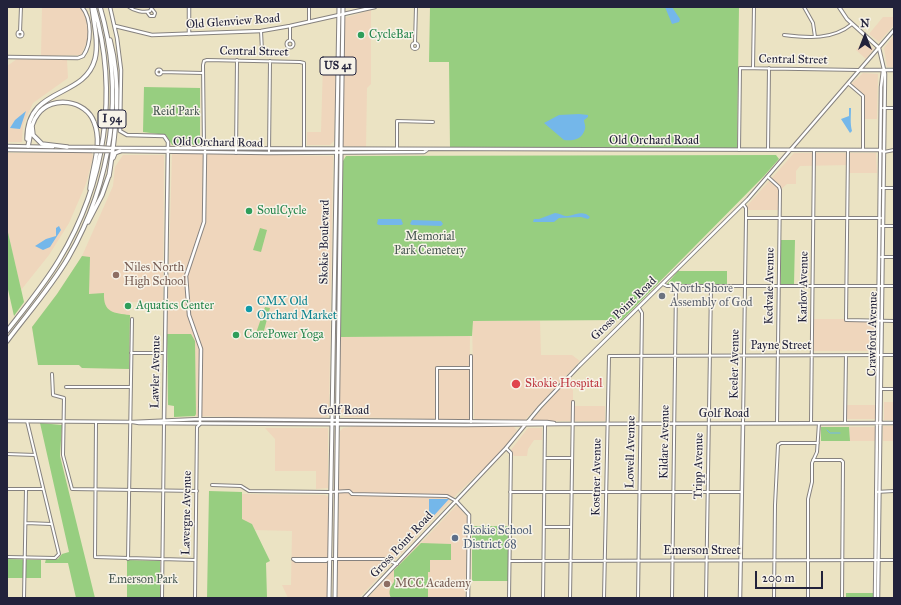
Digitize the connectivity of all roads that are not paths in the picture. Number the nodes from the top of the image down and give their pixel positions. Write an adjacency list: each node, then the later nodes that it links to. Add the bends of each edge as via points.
1 (21, 7): 26 (street)
2 (82, 7): 34 (main road, via 87,15 89,29 87,48 83,56)
3 (93, 7): 52 (highway, via 96,48 93,63 81,80 43,102 36,109 28,126); 90 (highway, I 94, via 104,52 106,103 103,143)
4 (100, 7): 23 (highway, I 94)
5 (110, 7): 21 (main road)
6 (129, 7): 17 (street)
7 (189, 7): 27 (main road)
8 (309, 7): 19 (street)
9 (339, 7): 18 (main road, Skokie Boulevard / US 41)
10 (343, 7): 18 (main road, Skokie Boulevard / US 41)
11 (376, 7): 18 (main road, Old Glenview Road)
12 (416, 7): 31 (street)
13 (754, 7): 38 (street)
14 (804, 7): 29 (street, via 813,24)
15 (839, 7): 20 (main road)
16 (151, 9): 17 (street); 17 (street, via 155,13 154,16)
17 (147, 12)
18 (341, 16): 19 (main road, Old Glenview Road); 59 (main road, Skokie Boulevard / US 41); 60 (main road, Skokie Boulevard / US 41)
19 (309, 22): 22 (main road, Old Glenview Road)
20 (852, 24): 29 (street, via 834,35); 32 (main road)
21 (115, 26): 27 (main road, Old Glenview Road, via 144,34); 54 (main road, via 120,70 120,131 127,135 164,136 168,139)
22 (290, 26): 25 (main road, Old Glenview Road); 30 (street)
23 (107, 28): 64 (highway, via 117,79); 101 (highway, I 94, via 113,90 110,140 102,180)
24 (894, 30): 32 (main road, Gross Point Road)
25 (261, 31): 27 (main road, Old Glenview Road); 33 (street)
26 (20, 32)
27 (189, 34)
28 (784, 35): 29 (street)
29 (815, 37)
30 (290, 40)
31 (415, 43)
32 (879, 48): 40 (main road, Gross Point Road); 41 (main road, Crawford Avenue)
33 (262, 51)
34 (7, 57)
35 (237, 60): 36 (street, Central Street); 37 (street, Central Street); 56 (street)
36 (270, 61): 57 (street); 58 (street, Central Street, via 304,63)
37 (204, 62): 44 (street, Lavergne Avenue)
38 (753, 68): 39 (street, Central Street); 67 (street, Central Street, via 740,68)
39 (769, 68): 40 (street, Central Street); 68 (street)
40 (861, 70): 41 (main road, Central Street); 45 (main road, Gross Point Road)
41 (883, 70): 42 (main road, Central Street); 46 (main road, Crawford Avenue); 47 (main road, Crawford Avenue)
42 (894, 70)
43 (161, 72): 44 (street)
44 (203, 73): 55 (street, Lavergne Avenue)
45 (849, 84): 69 (main road, Gross Point Road); 72 (street, via 864,96)
46 (880, 108): 47 (street); 73 (main road, Crawford Avenue)
47 (884, 108): 48 (street); 62 (main road, Crawford Avenue)
48 (894, 108)
49 (433, 122): 61 (street, via 397,122)
50 (33, 124): 52 (highway); 53 (highway, via 33,135 39,142); 90 (highway, via 40,111 58,103 78,105 92,117 98,138)
51 (7, 146): 52 (main road, Old Orchard Road)
52 (28, 146): 53 (main road, Old Orchard Road)
53 (67, 147): 63 (main road, Old Orchard Road)
54 (168, 147): 55 (main road, Old Orchard Road); 64 (main road, Old Orchard Road); 77 (main road, Lawler Avenue)
55 (204, 147): 56 (main road, Old Orchard Road); 78 (main road, Lavergne Avenue)
56 (236, 148): 57 (main road, Old Orchard Road); 81 (street)
57 (269, 148): 58 (main road, Old Orchard Road); 82 (street)
58 (304, 148): 59 (main road, Old Orchard Road)
59 (336, 148): 60 (main road, Old Orchard Road); 83 (main road, Skokie Boulevard / US 41)
60 (341, 148): 61 (main road, Old Orchard Road); 84 (main road, Skokie Boulevard / US 41)
61 (397, 148): 66 (main road, Old Orchard Road); 79 (street)
62 (884, 148): 73 (main road, Old Orchard Road); 74 (street); 80 (main road, Crawford Avenue)
63 (93, 149): 64 (main road, Old Orchard Road, bridge); 65 (main road, Old Orchard Road)
64 (112, 149): 76 (main road, Old Orchard Road); 85 (highway)
65 (7, 150)
66 (428, 150): 67 (main road, Old Orchard Road); 79 (main road, Old Orchard Road)
67 (739, 150): 68 (main road, Old Orchard Road)
68 (768, 150): 69 (main road, Old Orchard Road)
69 (791, 150): 70 (main road, Old Orchard Road); 86 (main road, Gross Point Road)
70 (814, 150): 71 (main road, Old Orchard Road); 94 (street, Karlov Avenue)
71 (848, 150): 72 (main road, Old Orchard Road); 95 (street)
72 (863, 150): 73 (main road, Old Orchard Road)
73 (880, 150): 80 (main road, Old Orchard Road); 87 (main road, Crawford Avenue)
74 (890, 150): 75 (street); 80 (street)
75 (894, 150)
76 (120, 151): 77 (main road, Old Orchard Road); 85 (highway, via 114,155)
77 (168, 152): 78 (main road, Old Orchard Road); 122 (main road, Lawler Avenue)
78 (205, 152): 81 (main road, Old Orchard Road); 142 (main road, Lavergne Avenue, via 204,222 186,276 189,315 200,348)
79 (397, 152): 84 (main road, Old Orchard Road)
80 (884, 152): 88 (main road, Crawford Avenue)
81 (236, 153): 82 (main road, Old Orchard Road)
82 (268, 153): 83 (main road, Old Orchard Road)
83 (336, 153): 84 (main road, Old Orchard Road); 143 (main road, Skokie Boulevard / US 41)
84 (341, 153): 144 (main road, Skokie Boulevard / US 41)
85 (109, 176): 101 (highway)
86 (768, 177): 91 (main road, Gross Point Road); 93 (street, Kedvale Avenue, via 780,188)
87 (880, 188): 88 (street); 96 (main road, Crawford Avenue)
88 (884, 188): 89 (street); 97 (main road, Crawford Avenue)
89 (894, 188)
90 (90, 195): 119 (highway, I 94, via 59,262)
91 (743, 204): 92 (street, Keeler Avenue, via 746,208); 105 (main road, Gross Point Road)
92 (746, 218): 93 (street); 108 (street, Keeler Avenue)
93 (779, 218): 94 (street); 110 (street, Kedvale Avenue)
94 (813, 218): 95 (street); 111 (street, Karlov Avenue)
95 (847, 218): 96 (street); 112 (street)
96 (880, 218): 97 (street); 98 (main road, Crawford Avenue)
97 (884, 218): 99 (main road, Crawford Avenue)
98 (880, 226): 99 (street); 102 (main road, Crawford Avenue)
99 (883, 226): 100 (street); 103 (main road, Crawford Avenue)
100 (894, 226)
101 (84, 228): 120 (highway, I 94, via 59,272)
102 (879, 257): 103 (street); 113 (main road, Crawford Avenue)
103 (883, 257): 104 (street); 113 (main road, Crawford Avenue)
104 (894, 257)
105 (663, 284): 106 (street); 114 (main road, Gross Point Road)
106 (676, 286): 107 (street); 124 (street, Kildare Avenue)
107 (711, 286): 108 (street); 125 (street, Tripp Avenue)
108 (745, 286): 110 (street); 126 (street, Keeler Avenue)
109 (894, 286): 113 (street)
110 (778, 287): 111 (street); 127 (street, Kedvale Avenue)
111 (813, 287): 112 (street); 128 (street, Karlov Avenue)
112 (846, 287): 113 (street); 116 (street, via 846,320)
113 (881, 287): 116 (main road, Crawford Avenue); 117 (main road, Crawford Avenue)
114 (639, 308): 123 (street, Lowell Avenue, via 642,313); 152 (main road, Gross Point Road, via 579,366)
115 (132, 319): 121 (street)
116 (878, 321): 117 (street); 130 (main road, Crawford Avenue)
117 (882, 321): 118 (street); 131 (main road, Crawford Avenue)
118 (894, 321)
119 (7, 331)
120 (7, 341)
121 (131, 353): 122 (street); 138 (street)
122 (165, 353): 150 (main road, Lawler Avenue)
123 (641, 355): 124 (street, Payne Street); 134 (street, Payne Street); 166 (street, Lowell Avenue)
124 (676, 355): 125 (street, Payne Street); 167 (street, Kildare Avenue)
125 (710, 355): 126 (street, Payne Street); 168 (street, Tripp Avenue)
126 (744, 355): 127 (street, Payne Street); 169 (street, Keeler Avenue)
127 (778, 355): 128 (street, Payne Street); 155 (street, Kedvale Avenue)
128 (812, 355): 129 (street, Payne Street); 156 (street, Karlov Avenue)
129 (846, 355): 130 (street, Payne Street); 158 (street)
130 (878, 355): 131 (street, Payne Street); 139 (main road, Crawford Avenue)
131 (882, 355): 132 (street, Payne Street); 139 (main road, Crawford Avenue)
132 (894, 355)
133 (471, 356): 135 (street)
134 (608, 356): 165 (street, Kostner Avenue)
135 (471, 368): 151 (street); 162 (street, via 437,368)
136 (52, 374): 147 (street, via 54,395 64,398)
137 (66, 387): 138 (street)
138 (130, 387): 149 (street)
139 (880, 389): 140 (street); 159 (main road, Crawford Avenue); 160 (main road, Crawford Avenue)
140 (894, 389)
141 (573, 402): 164 (street)
142 (200, 419): 143 (main road, Golf Road); 150 (main road, Golf Road); 154 (main road, Lavergne Avenue)
143 (331, 420): 144 (main road, Golf Road); 170 (main road, Skokie Boulevard / US 41)
144 (337, 420): 162 (main road, Golf Road); 171 (main road, Skokie Boulevard / US 41)
145 (7, 421): 146 (main road, Golf Road)
146 (27, 421): 147 (main road, Golf Road); 178 (street)
147 (63, 421): 148 (main road, Golf Road); 186 (street, via 63,455 72,489)
148 (96, 422): 149 (main road, Golf Road); 186 (street)
149 (131, 422): 150 (main road, Golf Road); 187 (street)
150 (164, 422): 153 (main road, Golf Road); 188 (street, Lawler Avenue)
151 (471, 422): 152 (main road, Golf Road); 162 (main road, Golf Road)
152 (527, 422): 163 (main road, Golf Road); 172 (main road, Gross Point Road)
153 (194, 423): 154 (main road, Golf Road); 174 (street)
154 (200, 423): 170 (main road, Golf Road); 174 (street, Lavergne Avenue)
155 (777, 423): 156 (main road, Golf Road); 169 (main road, Golf Road)
156 (811, 423): 157 (main road, Golf Road)
157 (819, 423): 158 (main road, Golf Road); 175 (street)
158 (845, 423): 159 (main road, Golf Road)
159 (877, 423): 160 (main road, Golf Road); 201 (main road, Crawford Avenue)
160 (881, 423): 161 (main road, Golf Road); 202 (main road, Crawford Avenue)
161 (894, 423)
162 (437, 424): 171 (main road, Golf Road); 172 (main road, Golf Road)
163 (555, 424): 164 (main road, Golf Road); 173 (main road, Golf Road)
164 (572, 424): 165 (main road, Golf Road); 180 (street)
165 (607, 424): 166 (main road, Golf Road); 196 (street, Kostner Avenue)
166 (640, 424): 167 (main road, Golf Road); 197 (street, Lowell Avenue)
167 (675, 424): 168 (main road, Golf Road); 198 (street, Kildare Avenue)
168 (709, 424): 169 (main road, Golf Road); 199 (street, Tripp Avenue)
169 (743, 424): 200 (main road, Keeler Avenue)
170 (331, 425): 171 (main road, Golf Road); 192 (main road, Skokie Boulevard / US 41)
171 (337, 425): 189 (main road, Skokie Boulevard / US 41)
172 (525, 425): 173 (main road, Golf Road); 176 (main road, Gross Point Road)
173 (545, 425): 179 (street)
174 (198, 428): 190 (street, Lavergne Avenue)
175 (818, 443): 181 (street); 223 (street, via 778,444)
176 (506, 448): 193 (street, via 511,453); 203 (main road, Gross Point Road)
177 (7, 454): 178 (street)
178 (35, 455): 185 (street)
179 (545, 458): 180 (street); 194 (street)
180 (572, 458): 195 (street)
181 (813, 460): 224 (street, via 808,503); 225 (street, via 843,461)
182 (212, 486): 192 (street, via 241,486 249,491)
183 (7, 488): 184 (street)
184 (26, 489): 185 (street); 204 (street)
185 (43, 489): 205 (street)
186 (95, 490): 187 (street); 210 (street, via 95,557)
187 (129, 490): 188 (street); 210 (street)
188 (163, 490): 190 (street); 211 (street, Lawler Avenue)
189 (336, 490): 192 (street); 203 (street, via 348,490 352,494 447,496); 213 (main road, Skokie Boulevard / US 41)
190 (196, 491): 214 (street, Lavergne Avenue)
191 (894, 491): 202 (street)
192 (330, 492): 212 (main road, Skokie Boulevard / US 41)
193 (510, 492): 194 (street); 215 (street)
194 (544, 492): 195 (street); 206 (street)
195 (572, 492): 196 (street); 207 (street)
196 (606, 492): 197 (street); 218 (street, Kostner Avenue)
197 (640, 492): 198 (street); 219 (street, Lowell Avenue)
198 (674, 492): 199 (street); 220 (street, Kildare Avenue)
199 (708, 492): 200 (street); 221 (street, Tripp Avenue)
200 (742, 492): 222 (main road, Keeler Avenue)
201 (876, 492): 202 (street); 226 (main road, Crawford Avenue)
202 (880, 492): 226 (main road, Crawford Avenue)
203 (456, 500): 228 (main road, Gross Point Road); 235 (main road, via 469,515)
204 (26, 523): 205 (street); 209 (street)
205 (51, 524): 209 (street, via 59,554 55,558)
206 (544, 527): 207 (street); 216 (street)
207 (571, 527): 217 (street)
208 (7, 557): 209 (street)
209 (25, 558): 229 (street)
210 (128, 559): 211 (street)
211 (162, 559): 214 (street); 230 (street, Lawler Avenue)
212 (329, 559): 212 (street, via 320,558 293,559 296,561); 213 (street); 232 (main road, Skokie Boulevard / US 41)
213 (335, 559): 228 (street, via 385,559); 233 (main road, Skokie Boulevard / US 41)
214 (196, 560): 231 (street, Lavergne Avenue)
215 (510, 560): 216 (street, Emerson Street); 236 (street)
216 (544, 560): 217 (street, Emerson Street); 237 (street)
217 (570, 560): 218 (street, Emerson Street); 238 (street)
218 (605, 560): 219 (street, Emerson Street); 239 (street, Kostner Avenue)
219 (639, 560): 220 (street, Emerson Street); 240 (street, Lowell Avenue)
220 (673, 560): 221 (street, Emerson Street); 241 (street, Kildare Avenue)
221 (707, 560): 222 (street, Emerson Street); 242 (street, Tripp Avenue)
222 (741, 560): 223 (street, Emerson Street); 243 (main road, Keeler Avenue)
223 (775, 560): 224 (street, Emerson Street); 244 (street)
224 (809, 560): 225 (street, Emerson Street); 245 (street)
225 (843, 560): 226 (street, Emerson Street); 246 (street)
226 (877, 560): 227 (street, Emerson Street); 247 (main road, Crawford Avenue); 248 (main road, Crawford Avenue)
227 (894, 560)
228 (397, 564): 234 (main road, Gross Point Road)
229 (24, 598)
230 (162, 598)
231 (195, 598)
232 (329, 598)
233 (335, 598)
234 (364, 598)
235 (468, 598)
236 (509, 598)
237 (543, 598)
238 (570, 598)
239 (604, 598)
240 (638, 598)
241 (672, 598)
242 (706, 598)
243 (740, 598)
244 (774, 598)
245 (808, 598)
246 (842, 598)
247 (875, 598)
248 (878, 598)

